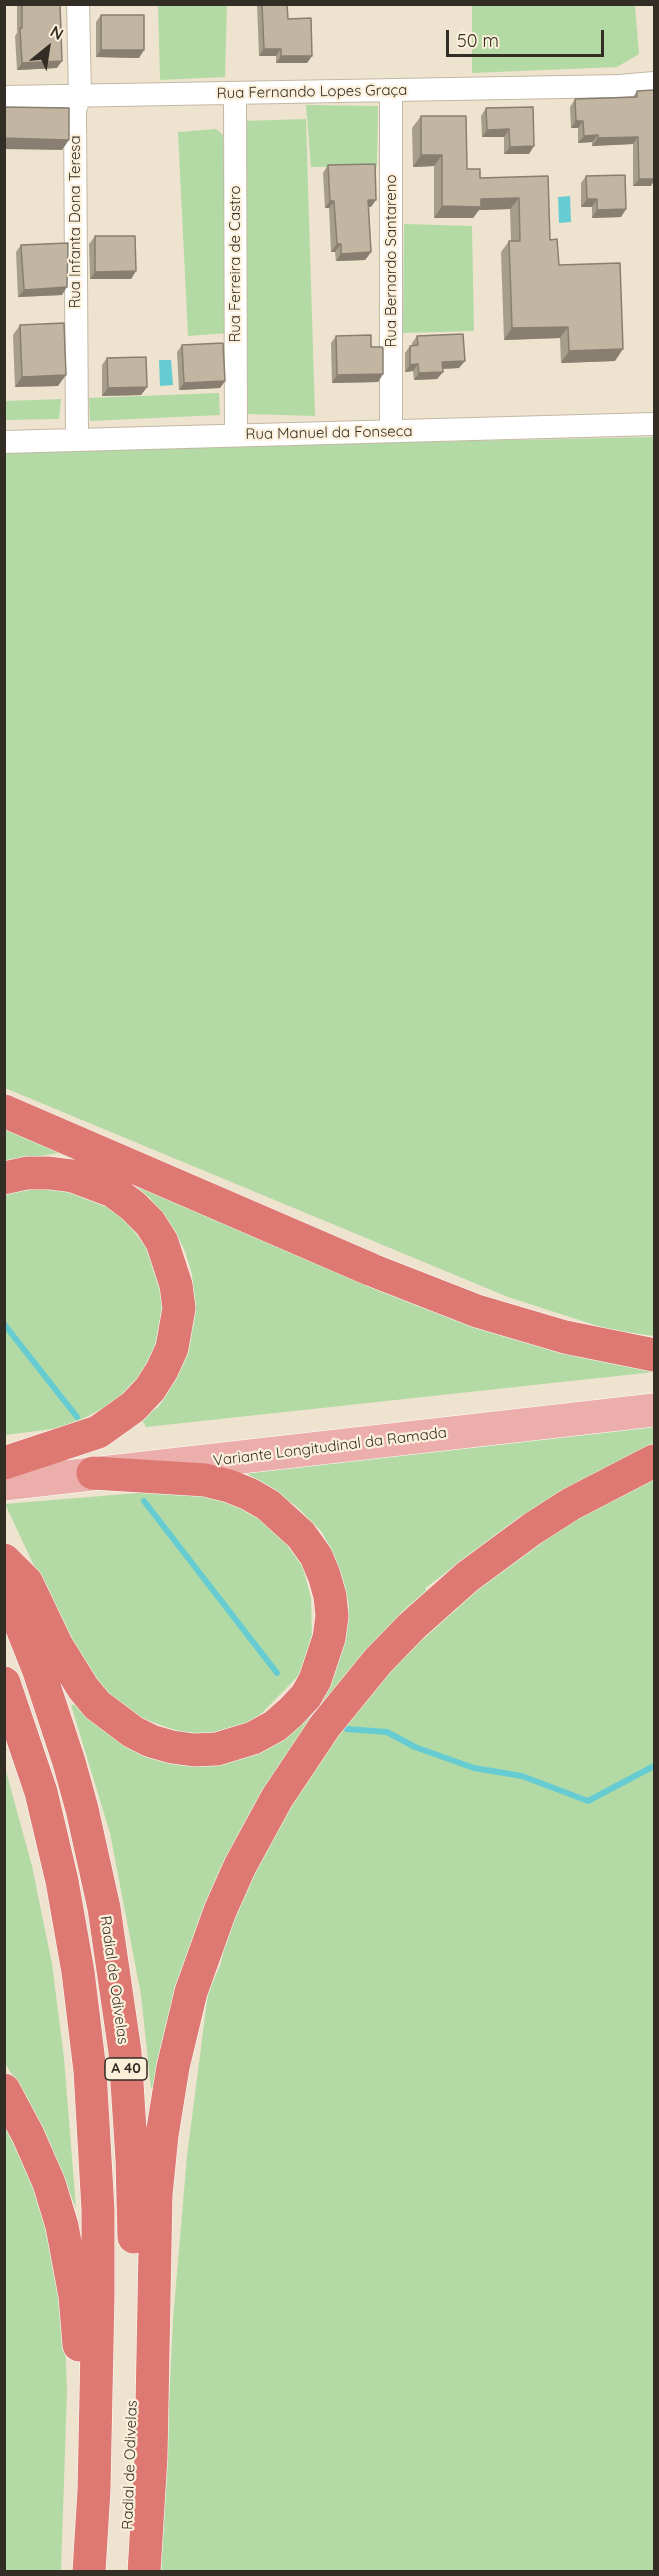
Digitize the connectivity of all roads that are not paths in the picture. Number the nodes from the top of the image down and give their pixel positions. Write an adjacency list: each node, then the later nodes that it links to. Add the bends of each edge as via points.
1 (78, 4): 7 (street, Rua Infanta Dona Teresa)
2 (654, 64): 4 (street)
3 (654, 82): 4 (street, Rua Fernando Lopes Graça)
4 (620, 86): 5 (street, Rua Fernando Lopes Graça)
5 (391, 90): 6 (street, Rua Fernando Lopes Graça); 10 (street, Rua Bernardo Santareno)
6 (235, 93): 7 (street, Rua Fernando Lopes Graça); 11 (street, Rua Ferreira de Castro)
7 (80, 96): 8 (street, Rua Fernando Lopes Graça); 12 (street, Rua Infanta Dona Teresa, via 75,110)
8 (4, 97)
9 (654, 424): 10 (street, Rua Manuel da Fonseca)
10 (391, 431): 11 (street, Rua Manuel da Fonseca)
11 (236, 435): 12 (street, Rua Manuel da Fonseca)
12 (77, 440): 13 (street, Rua Manuel da Fonseca)
13 (4, 442)
14 (4, 1111): 16 (highway, via 372,1270 477,1311 565,1338)
15 (4, 1178): 20 (highway, via 27,1173 73,1176 95,1182 119,1196 150,1223 162,1242 179,1308 172,1348 162,1370 133,1407 98,1432)
16 (654, 1355)
17 (654, 1392): 20 (main road, Variante Longitudinal da Ramada)
18 (654, 1410): 21 (main road, Variante Longitudinal da Ramada)
19 (654, 1461): 30 (highway, via 532,1529 467,1576 412,1626 325,1726 277,1798 240,1866 191,1992 162,2135 156,2195 151,2457)
20 (4, 1463)
21 (93, 1473): 22 (main road, Variante Longitudinal da Ramada); 23 (highway, via 205,1480 229,1486 268,1505 301,1534 324,1575 332,1616 315,1680 291,1712 253,1738 217,1749 172,1747 133,1732 97,1705 83,1688 57,1646 27,1583)
22 (4, 1484)
23 (4, 1560)
24 (4, 1583): 29 (highway, Radial de Odivelas / A 40, via 53,1711 82,1809 104,1908 125,2052 134,2226)
25 (4, 1683): 28 (highway, A 40, via 41,1792 62,1881 89,2061 98,2253)
26 (4, 2090): 27 (highway, via 49,2183 62,2226 75,2296 80,2368)
27 (73, 2571)
28 (89, 2571)
29 (126, 2571)
30 (144, 2571)

